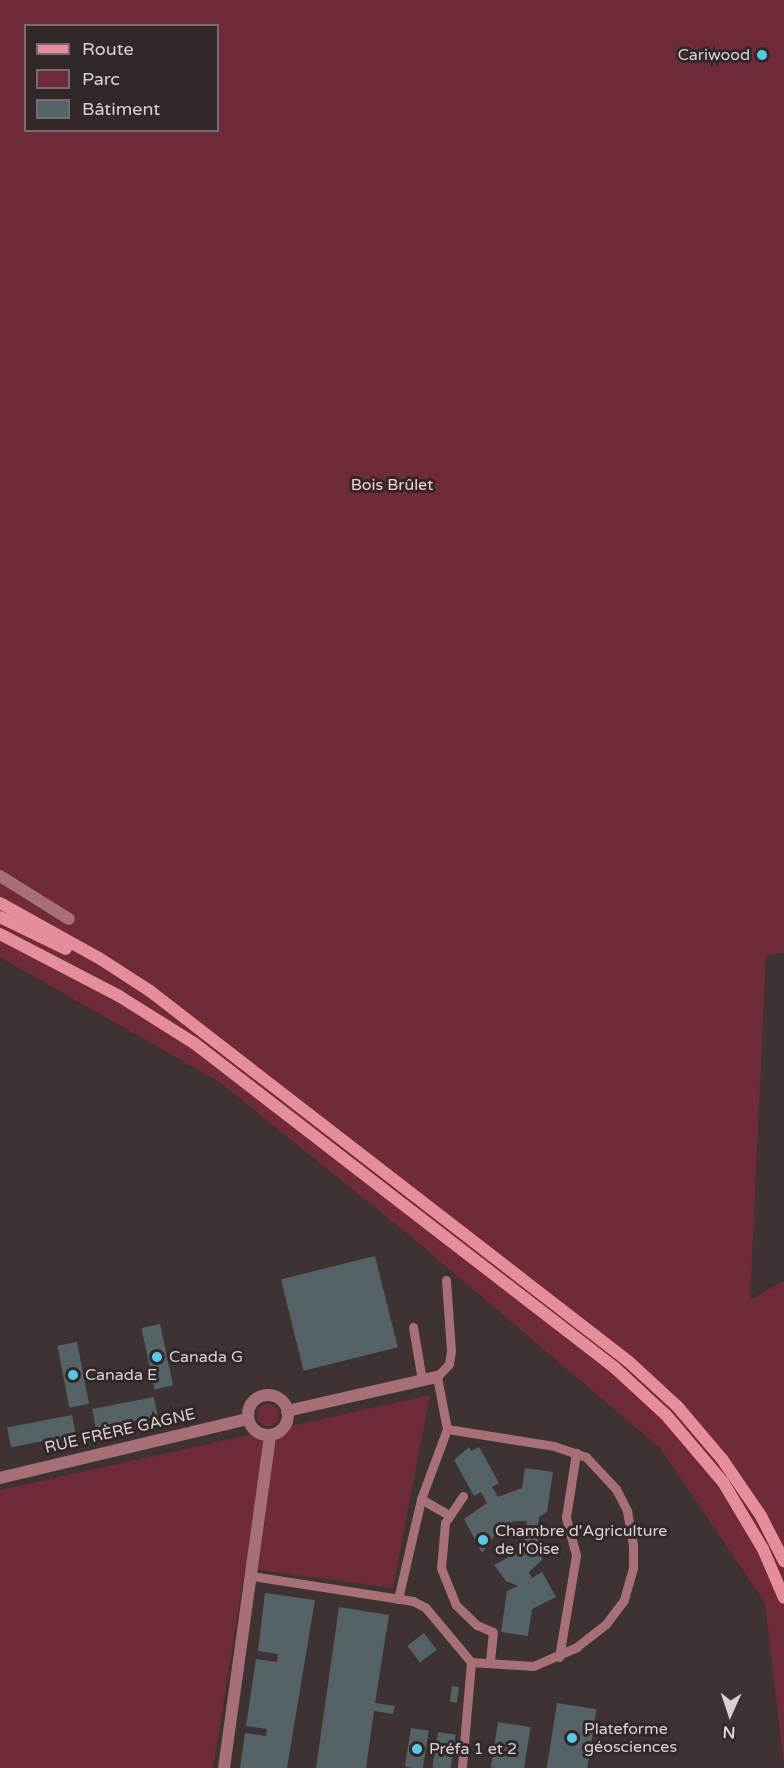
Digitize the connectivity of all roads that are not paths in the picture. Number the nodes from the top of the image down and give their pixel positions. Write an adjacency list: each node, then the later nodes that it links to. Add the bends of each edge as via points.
1 (0, 876): 4 (street)
2 (0, 903): 6 (main road, via 116,968)
3 (0, 917): 6 (main road, via 90,962)
4 (69, 919)
5 (0, 934): 22 (main road, via 119,996 194,1043 615,1368 666,1415 723,1482 763,1549)
6 (195, 1026): 20 (main road, via 643,1374 723,1459 761,1516)
7 (446, 1280): 9 (lane, via 451,1351 448,1364)
8 (413, 1327): 10 (lane)
9 (437, 1377): 10 (street); 13 (lane)
10 (422, 1380): 11 (street)
11 (287, 1411): 12 (street, via 279,1399 265,1396 251,1405); 14 (street, via 283,1428)
12 (248, 1419): 14 (street, via 255,1431); 16 (street, RUE FRÈRE GAGNE)
13 (447, 1429): 15 (lane); 18 (lane)
14 (270, 1435): 21 (street)
15 (576, 1453): 24 (lane, via 566,1518 576,1555); 24 (lane, via 602,1470 623,1502 632,1535 633,1568 624,1600 613,1616)
16 (0, 1478)
17 (464, 1496): 19 (lane)
18 (421, 1499): 19 (lane); 23 (lane)
19 (449, 1515): 25 (lane, via 441,1544 443,1579 462,1613 493,1632)
20 (784, 1561)
21 (252, 1576): 23 (lane); 27 (street)
22 (784, 1598)
23 (398, 1599): 26 (lane, via 425,1607)
24 (559, 1657): 25 (lane, via 525,1667)
25 (490, 1661): 26 (lane)
26 (471, 1662): 28 (lane)
27 (225, 1768)
28 (462, 1768)

